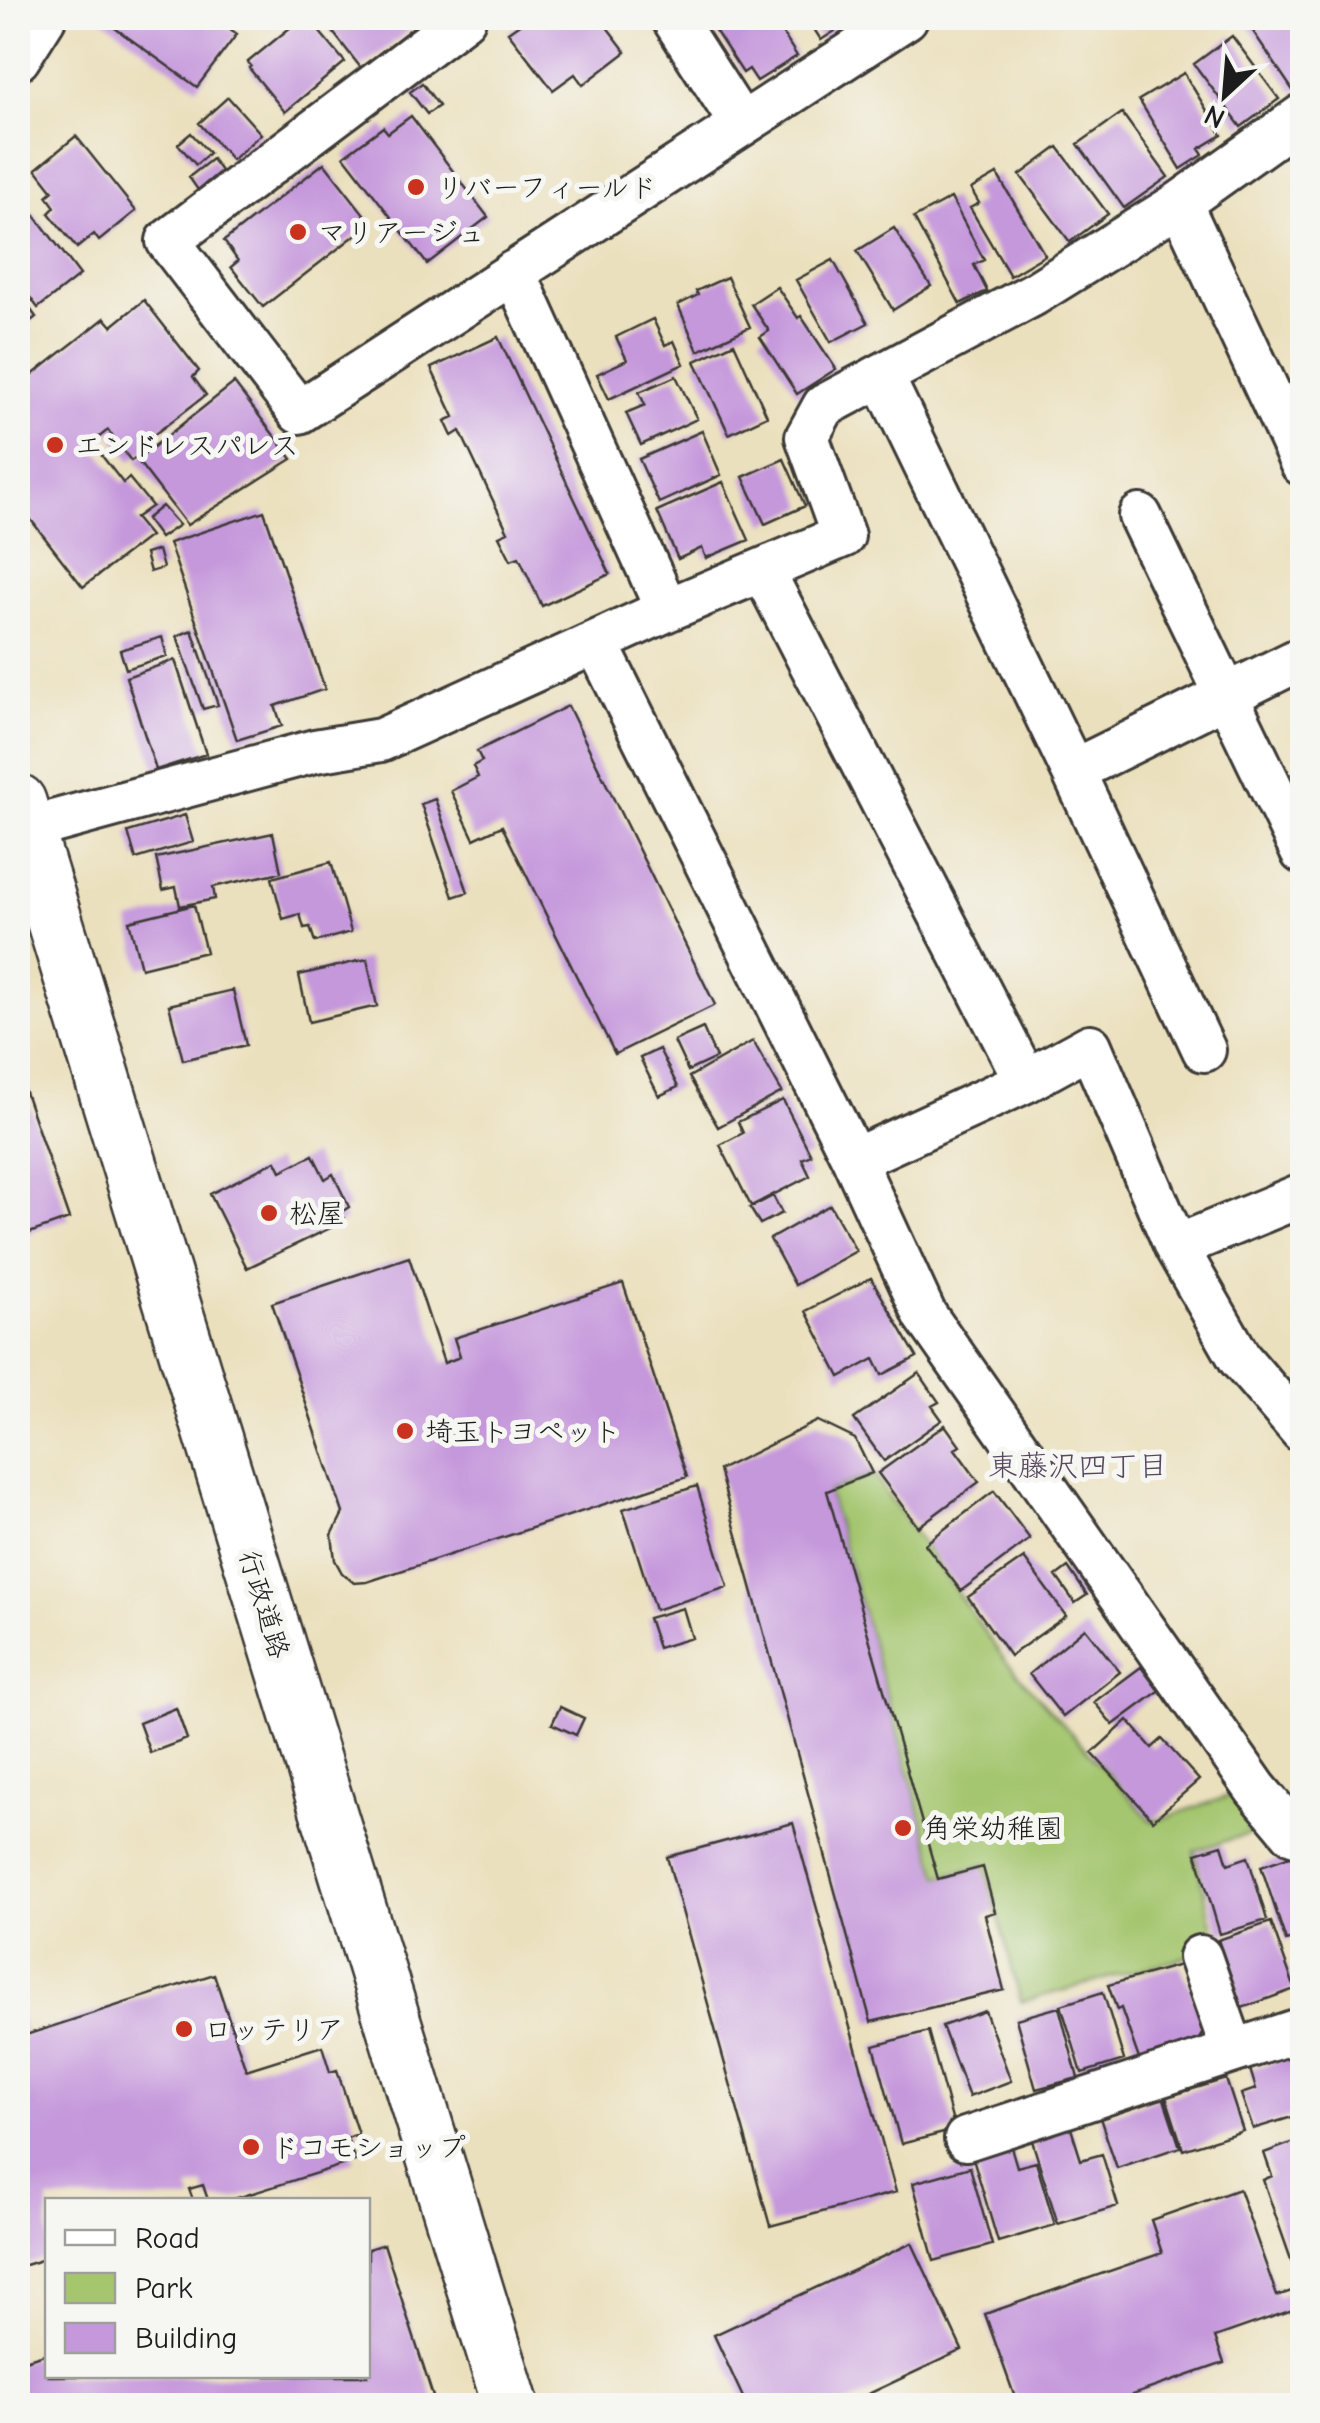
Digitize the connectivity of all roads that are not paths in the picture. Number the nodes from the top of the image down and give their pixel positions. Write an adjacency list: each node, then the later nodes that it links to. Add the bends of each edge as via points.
1 (44, 18): 5 (street)
2 (464, 18): 9 (street, via 168,241 300,412)
3 (673, 18): 7 (street)
4 (906, 18): 7 (street)
5 (18, 58)
6 (1302, 116): 8 (street)
7 (741, 124): 9 (street)
8 (1180, 204): 10 (street); 11 (street)
9 (514, 272): 14 (street)
10 (882, 376): 13 (street, via 824,406 808,437 844,536); 18 (street)
11 (1302, 464)
12 (1140, 516): 17 (street)
13 (763, 570): 14 (street); 22 (street)
14 (668, 610): 15 (street)
15 (596, 644): 19 (street, via 381,740); 23 (street)
16 (1302, 658): 17 (street)
17 (1227, 695): 18 (street); 20 (street)
18 (1073, 770): 21 (street)
19 (21, 823): 32 (highway, 行政道路)
20 (1302, 852)
21 (1204, 1050)
22 (1026, 1081): 23 (street); 25 (street, via 1090,1046)
23 (854, 1160): 27 (street, via 925,1314 1256,1790)
24 (1302, 1195): 25 (street)
25 (1176, 1248): 26 (street, via 1240,1359)
26 (1296, 1415)
27 (1302, 1836)
28 (1200, 1957): 30 (street)
29 (1302, 2029): 30 (street)
30 (1233, 2051): 31 (street)
31 (966, 2138)
32 (511, 2406)

